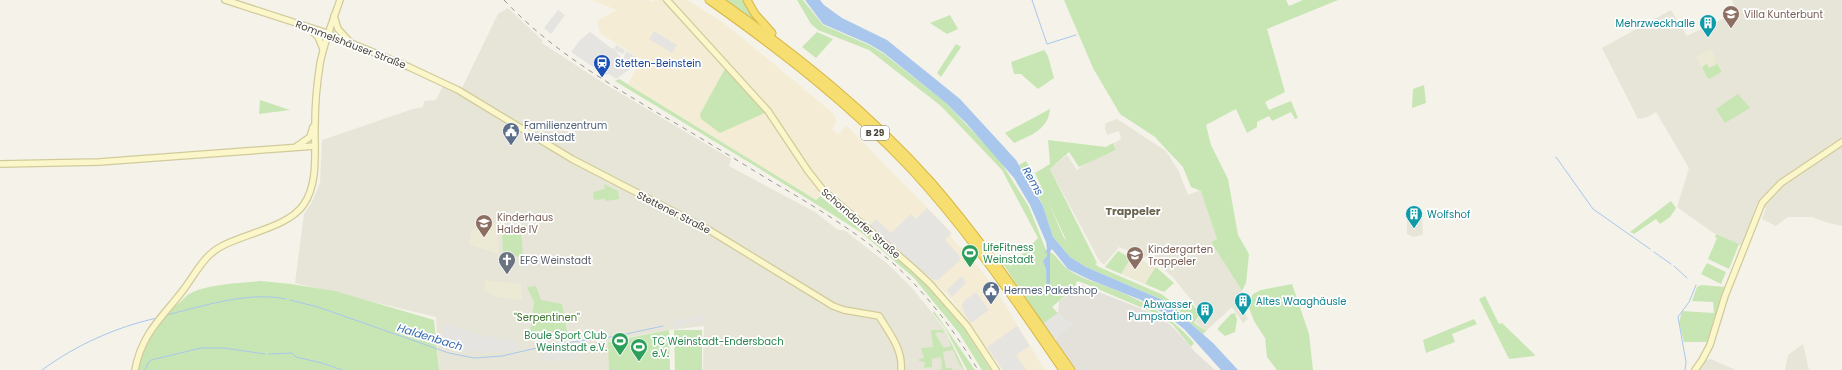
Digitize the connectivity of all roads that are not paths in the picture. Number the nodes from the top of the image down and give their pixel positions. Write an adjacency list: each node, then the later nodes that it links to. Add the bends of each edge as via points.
1 (225, 0): 8 (street, Rommelshäuser Straße)
2 (340, 0): 7 (street)
3 (667, 0): 23 (street, Schorndorfer Straße, via 768,110 814,181 829,197 930,284 966,326)
4 (708, 0): 19 (highway, B 29, via 798,65 876,134 942,205)
5 (719, 0): 10 (highway, B 29)
6 (747, 0): 10 (highway)
7 (334, 16): 9 (street); 11 (street, via 341,33)
8 (308, 26): 9 (street, Rommelshäuser Straße); 12 (street, via 318,36)
9 (329, 34): 11 (street, Rommelshäuser Straße); 12 (street)
10 (778, 42): 19 (highway, B 29, via 848,99 916,166 962,219)
11 (354, 44): 13 (street, Rommelshäuser Straße, via 429,76)
12 (323, 50): 14 (street)
13 (473, 99): 22 (street, Stettener Straße, via 572,159 710,230 832,306 879,316 900,354)
14 (315, 123): 16 (street); 17 (street, via 310,136)
15 (1842, 142): 26 (street, via 1766,197 1758,211 1721,306 1710,345)
16 (315, 146): 17 (street); 21 (street, via 311,188 301,209 284,221 215,250 207,257 144,341)
17 (295, 147): 18 (street, via 99,162)
18 (0, 164)
19 (1015, 294): 20 (highway, B 29)
20 (1023, 306): 24 (highway, B 29); 25 (highway, B 29)
21 (135, 370)
22 (901, 370)
23 (996, 370)
24 (1063, 370)
25 (1070, 370)
26 (1695, 370)

